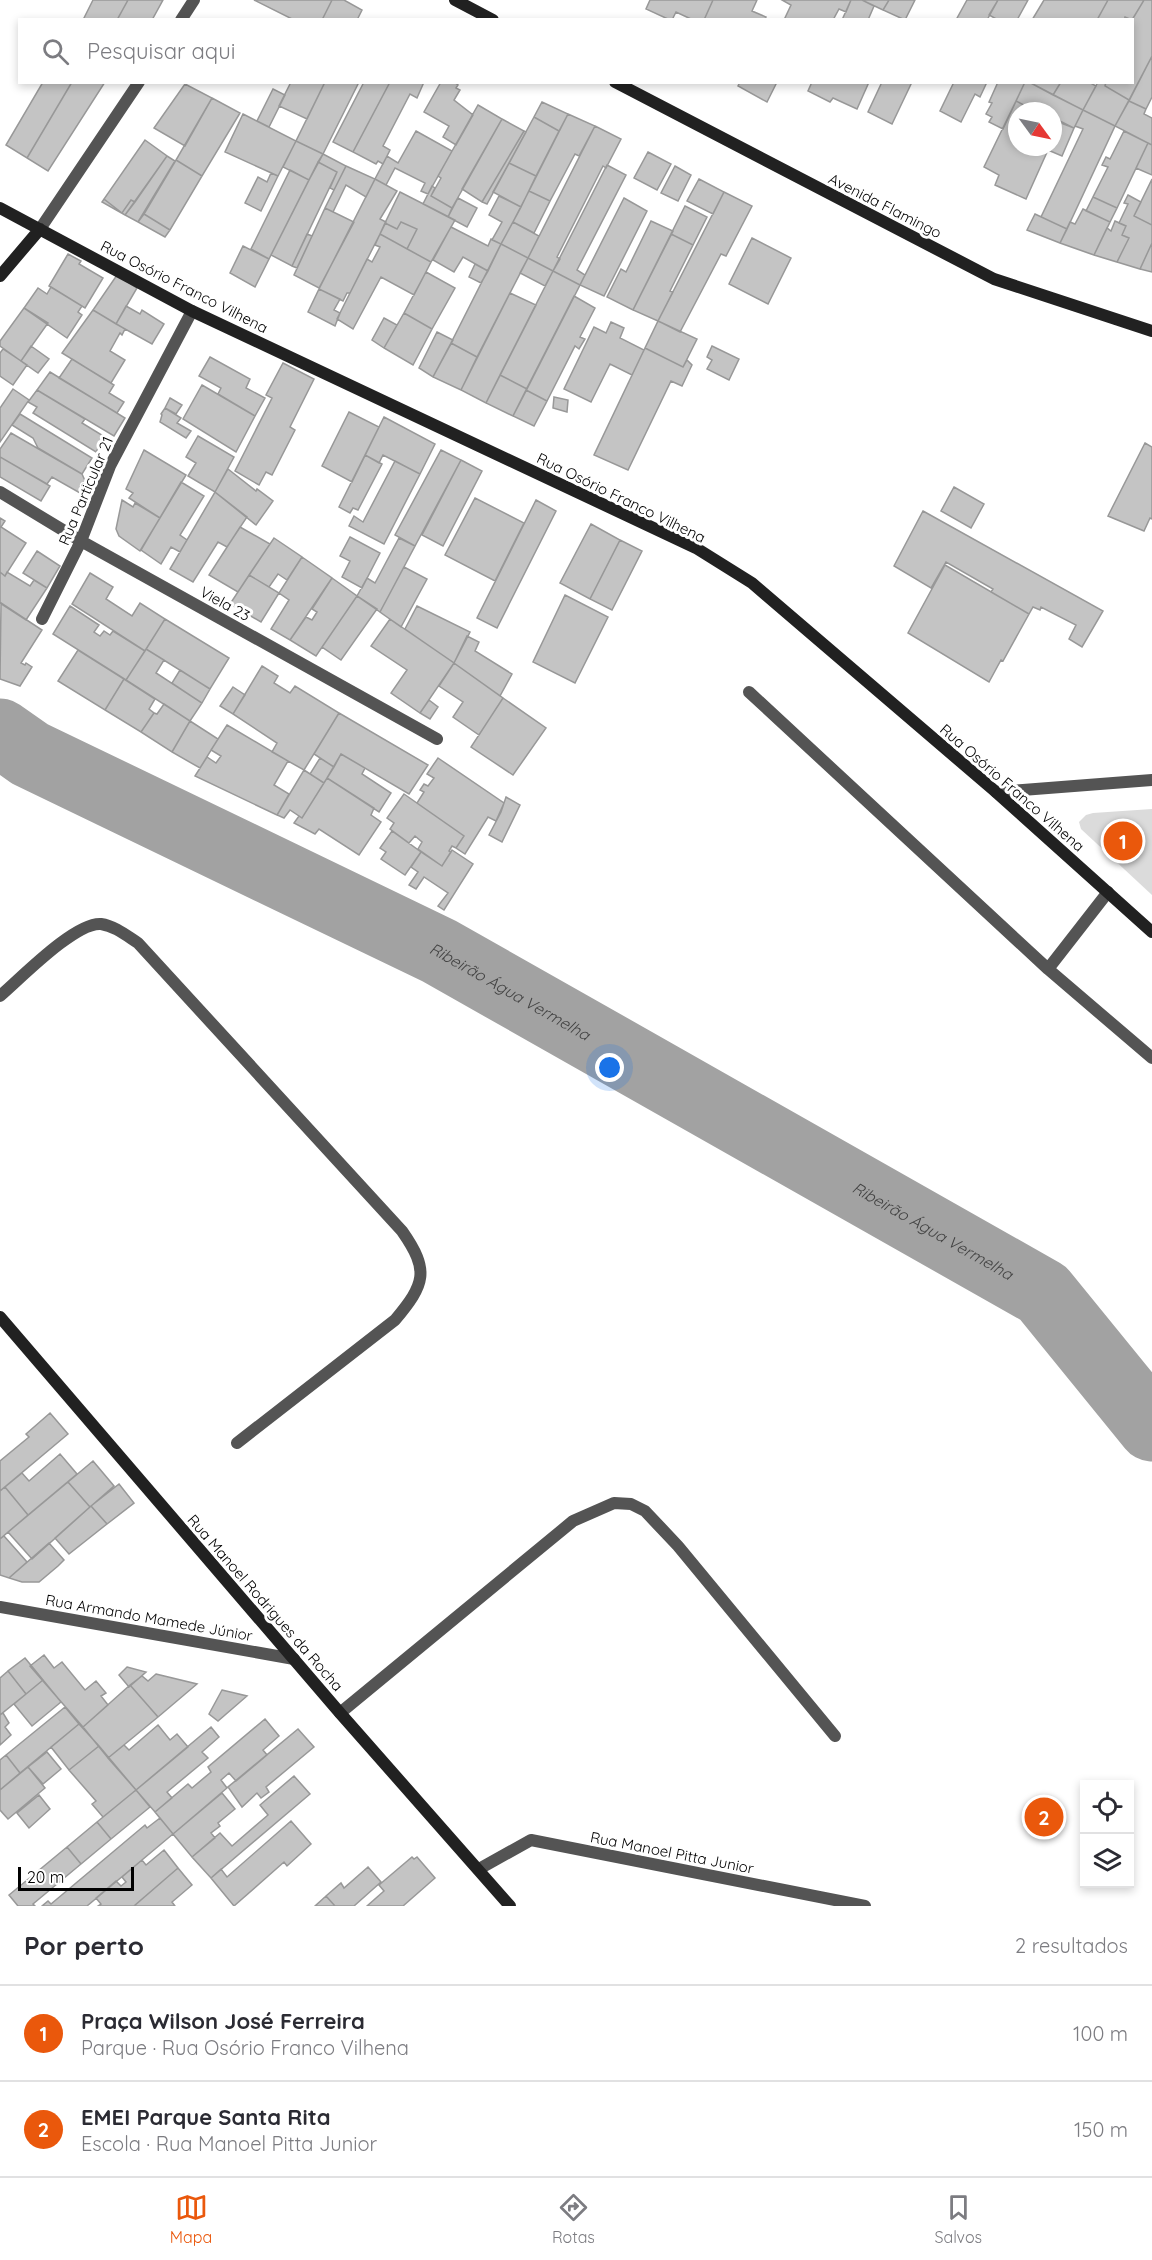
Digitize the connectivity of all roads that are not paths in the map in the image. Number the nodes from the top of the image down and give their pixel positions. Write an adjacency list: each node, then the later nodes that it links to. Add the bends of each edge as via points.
1 (194, 0): 3 (street)
2 (455, 0): 4 (street)
3 (182, 18)
4 (489, 18)
5 (138, 84): 8 (street)
6 (619, 84): 11 (street, Avenida Flamingo, via 994,279)
7 (0, 208): 8 (street, Rua Osório Franco Vilhena)
8 (40, 229): 9 (street); 10 (street, Rua Osório Franco Vilhena)
9 (0, 276)
10 (192, 311): 13 (street, Rua Particular 21, via 110,466); 18 (street, Rua Osório Franco Vilhena, via 696,548 752,583)
11 (1152, 331)
12 (0, 492): 13 (street, Viela 23)
13 (81, 541): 14 (street, Rua Particular 21); 16 (street, Viela 23)
14 (42, 619)
15 (749, 692): 21 (street)
16 (437, 740)
17 (1152, 780): 18 (street)
18 (996, 792): 19 (street, Rua Osório Franco Vilhena)
19 (1108, 892): 20 (street, Rua Osório Franco Vilhena); 21 (street)
20 (1152, 932)
21 (1048, 969): 23 (street)
22 (0, 996): 25 (street, via 82,928 101,924 118,930 138,943 416,1252 421,1267 416,1295 395,1320)
23 (1152, 1058)
24 (0, 1317): 27 (street, Rua Manoel Rodrigues da Rocha)
25 (237, 1443)
26 (0, 1607): 27 (street, Rua Armando Mamede Júnior)
27 (294, 1659): 28 (street, Rua Manoel Rodrigues da Rocha)
28 (340, 1713): 29 (street, via 573,1521 614,1503 645,1510); 30 (street, Rua Manoel Rodrigues da Rocha)
29 (835, 1736)
30 (479, 1869): 31 (street, Rua Manoel Rodrigues da Rocha); 32 (street, Rua Manoel Pitta Junior, via 531,1840)
31 (510, 1906)
32 (865, 1906)

